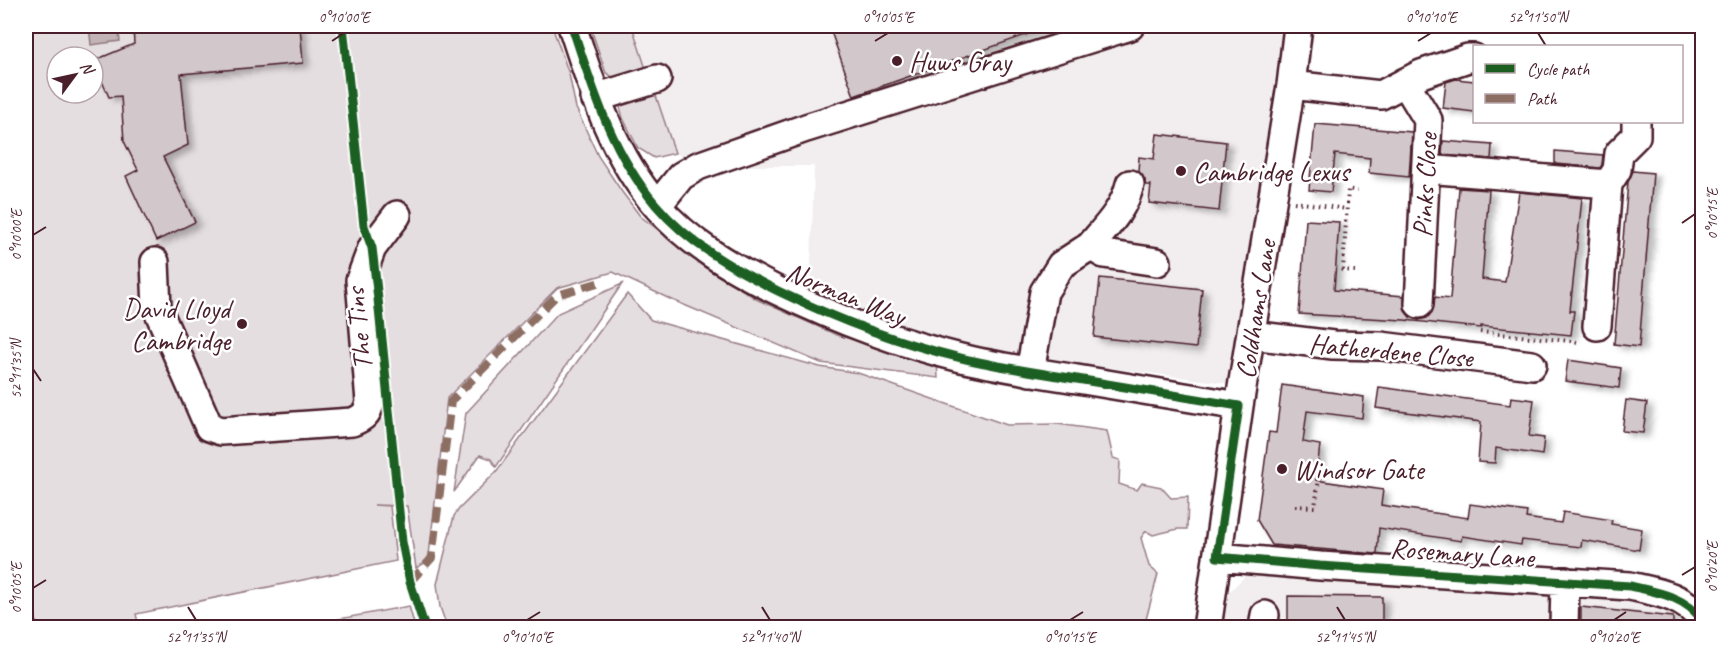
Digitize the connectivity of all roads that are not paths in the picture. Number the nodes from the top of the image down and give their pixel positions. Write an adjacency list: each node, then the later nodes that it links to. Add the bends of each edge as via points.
1 (572, 26): 8 (street, Norman Way)
2 (1130, 26): 13 (street, via 698,166 681,176)
3 (1298, 26): 7 (street, Coldhams Lane)
4 (1473, 58): 6 (street)
5 (657, 79): 8 (street)
6 (1405, 82): 7 (street, via 1381,95); 10 (street, Pinks Close, via 1428,120)
7 (1291, 85): 20 (street, Coldhams Lane)
8 (595, 98): 13 (street, Norman Way, via 617,148)
9 (1636, 123): 12 (street, via 1636,136 1619,153 1617,170)
10 (1426, 169): 12 (street); 18 (street, Pinks Close)
11 (1130, 184): 15 (street, via 1120,210)
12 (1608, 184): 19 (street)
13 (657, 206): 22 (street, Norman Way, via 677,226 737,270 805,303 898,339 961,358)
14 (397, 215): 16 (street, via 372,248 360,280 370,402 365,415 352,422 221,431 209,427 157,308)
15 (1090, 246): 17 (street, via 1104,254); 22 (street, via 1061,265 1044,292)
16 (155, 262)
17 (1156, 262)
18 (1419, 304)
19 (1597, 326)
20 (1251, 335): 21 (street, Hatherdene Close); 23 (street, Coldhams Lane)
21 (1532, 365)
22 (1030, 372): 23 (street, Norman Way)
23 (1239, 406): 24 (street, Coldhams Lane)
24 (1216, 556): 25 (street, Rosemary Lane); 27 (street, Coldhams Lane)
25 (1565, 581): 26 (street, Rosemary Lane, via 1630,586 1675,596); 28 (street)
26 (1700, 616)
27 (1207, 627)
28 (1564, 627)

